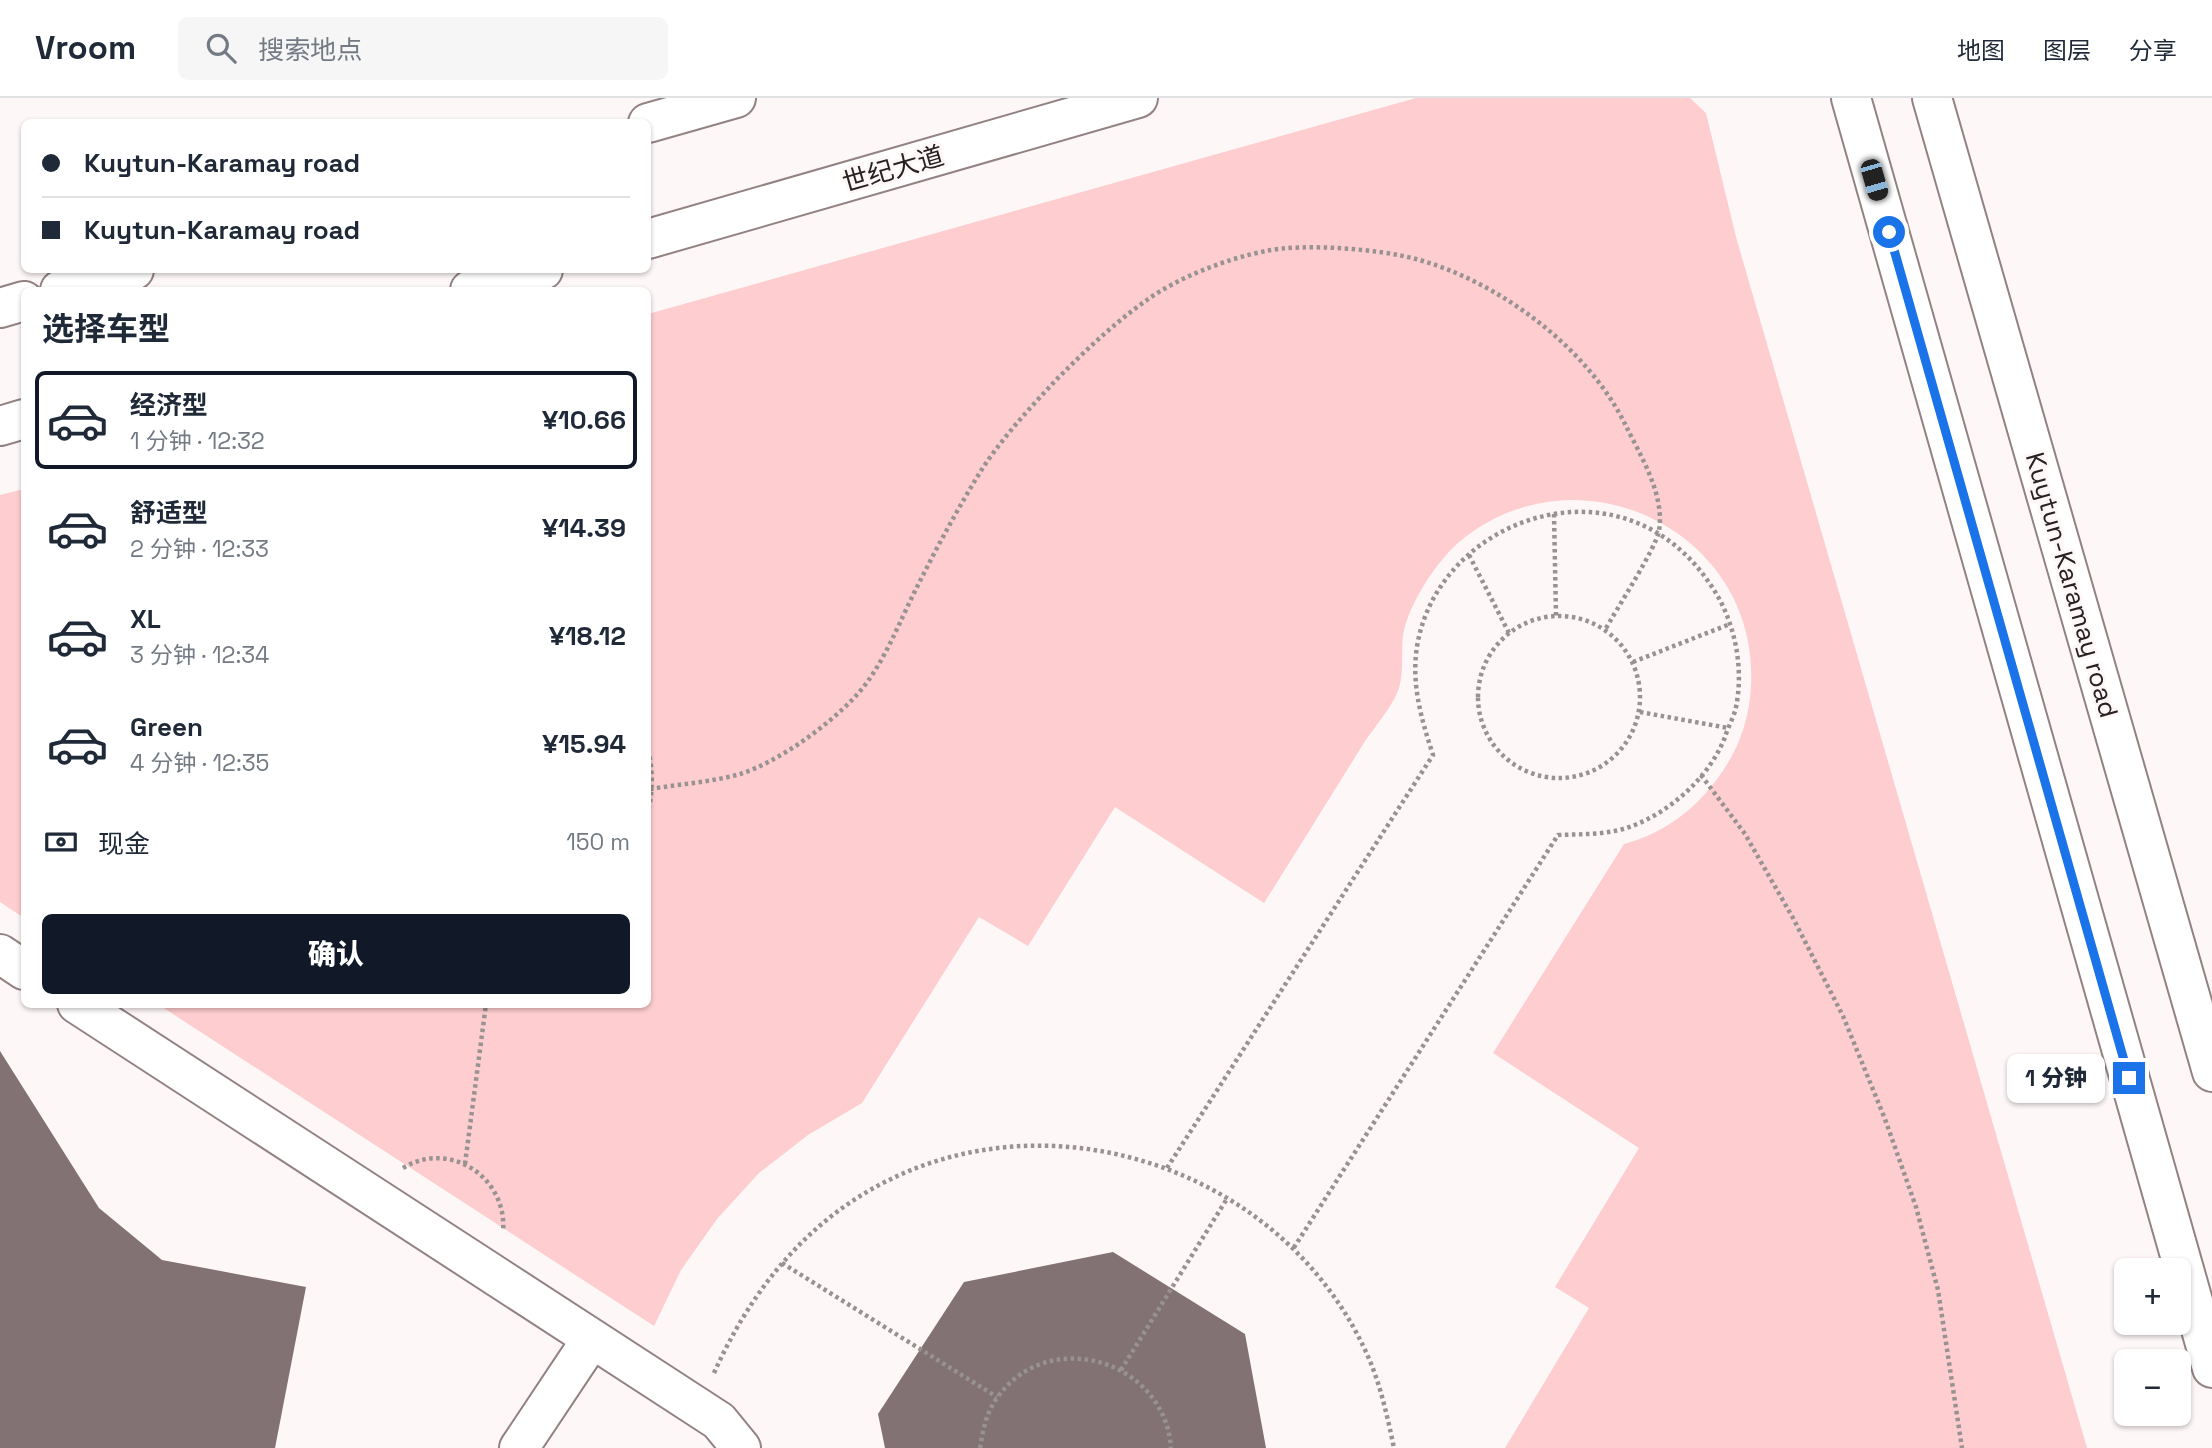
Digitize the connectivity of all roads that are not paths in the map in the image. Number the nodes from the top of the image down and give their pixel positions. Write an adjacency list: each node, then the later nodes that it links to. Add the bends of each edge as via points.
1 (736, 98): 5 (main road)
2 (1138, 98): 6 (main road, 世纪大道)
3 (1851, 98): 20 (main road)
4 (1932, 98): 18 (main road, Kuytun-Karamay road)
5 (651, 122)
6 (651, 238)
7 (123, 273): 9 (main road)
8 (531, 273): 10 (main road)
9 (71, 287)
10 (481, 287)
11 (21, 302): 12 (main road)
12 (0, 307)
13 (21, 420): 14 (main road)
14 (0, 426)
15 (0, 954): 16 (main road)
16 (21, 968)
17 (83, 1008): 19 (main road)
18 (2212, 1072)
19 (591, 1340): 21 (main road); 22 (main road, via 719,1421)
20 (2212, 1368)
21 (519, 1448)
22 (741, 1448)

